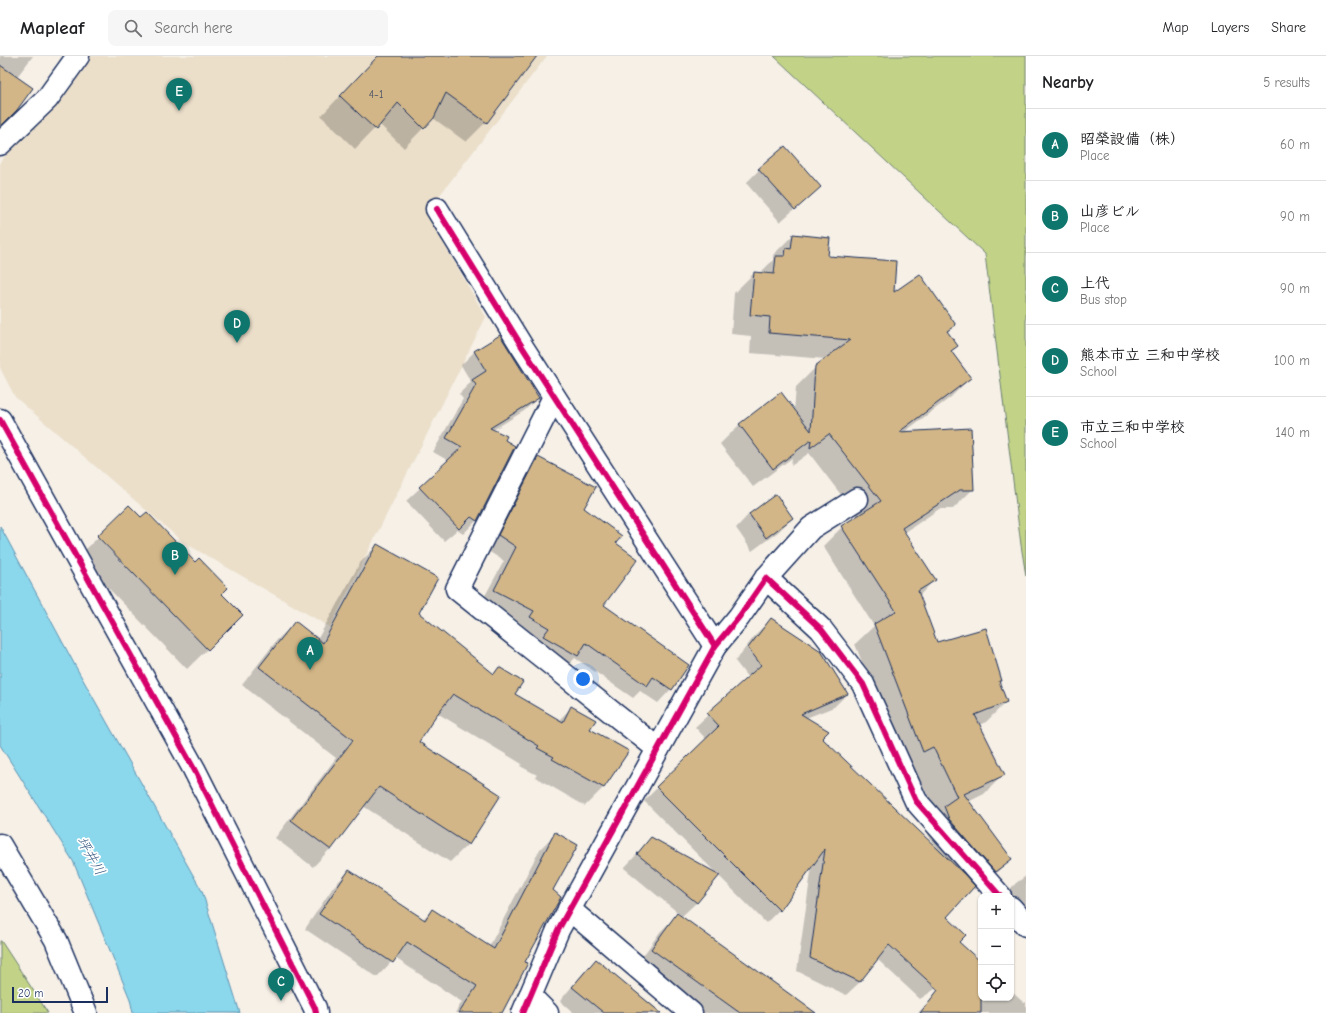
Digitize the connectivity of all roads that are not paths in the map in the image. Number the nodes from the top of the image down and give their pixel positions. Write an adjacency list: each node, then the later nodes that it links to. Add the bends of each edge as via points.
1 (78, 56): 2 (street, via 47,99)
2 (0, 144)
3 (437, 209): 4 (street)
4 (554, 397): 8 (street); 9 (street, via 457,589)
5 (0, 420): 17 (street, via 194,769)
6 (857, 499): 7 (street, via 811,528)
7 (766, 578): 8 (street); 11 (street, via 821,629 863,684 916,801)
8 (715, 646): 9 (street)
9 (658, 749): 12 (street)
10 (0, 845): 16 (street, via 56,940)
11 (997, 893)
12 (569, 909): 15 (street); 19 (street)
13 (1014, 911): 14 (street)
14 (1026, 925)
15 (526, 1004): 18 (street)
16 (86, 1013)
17 (316, 1013)
18 (546, 1013)
19 (691, 1013)

